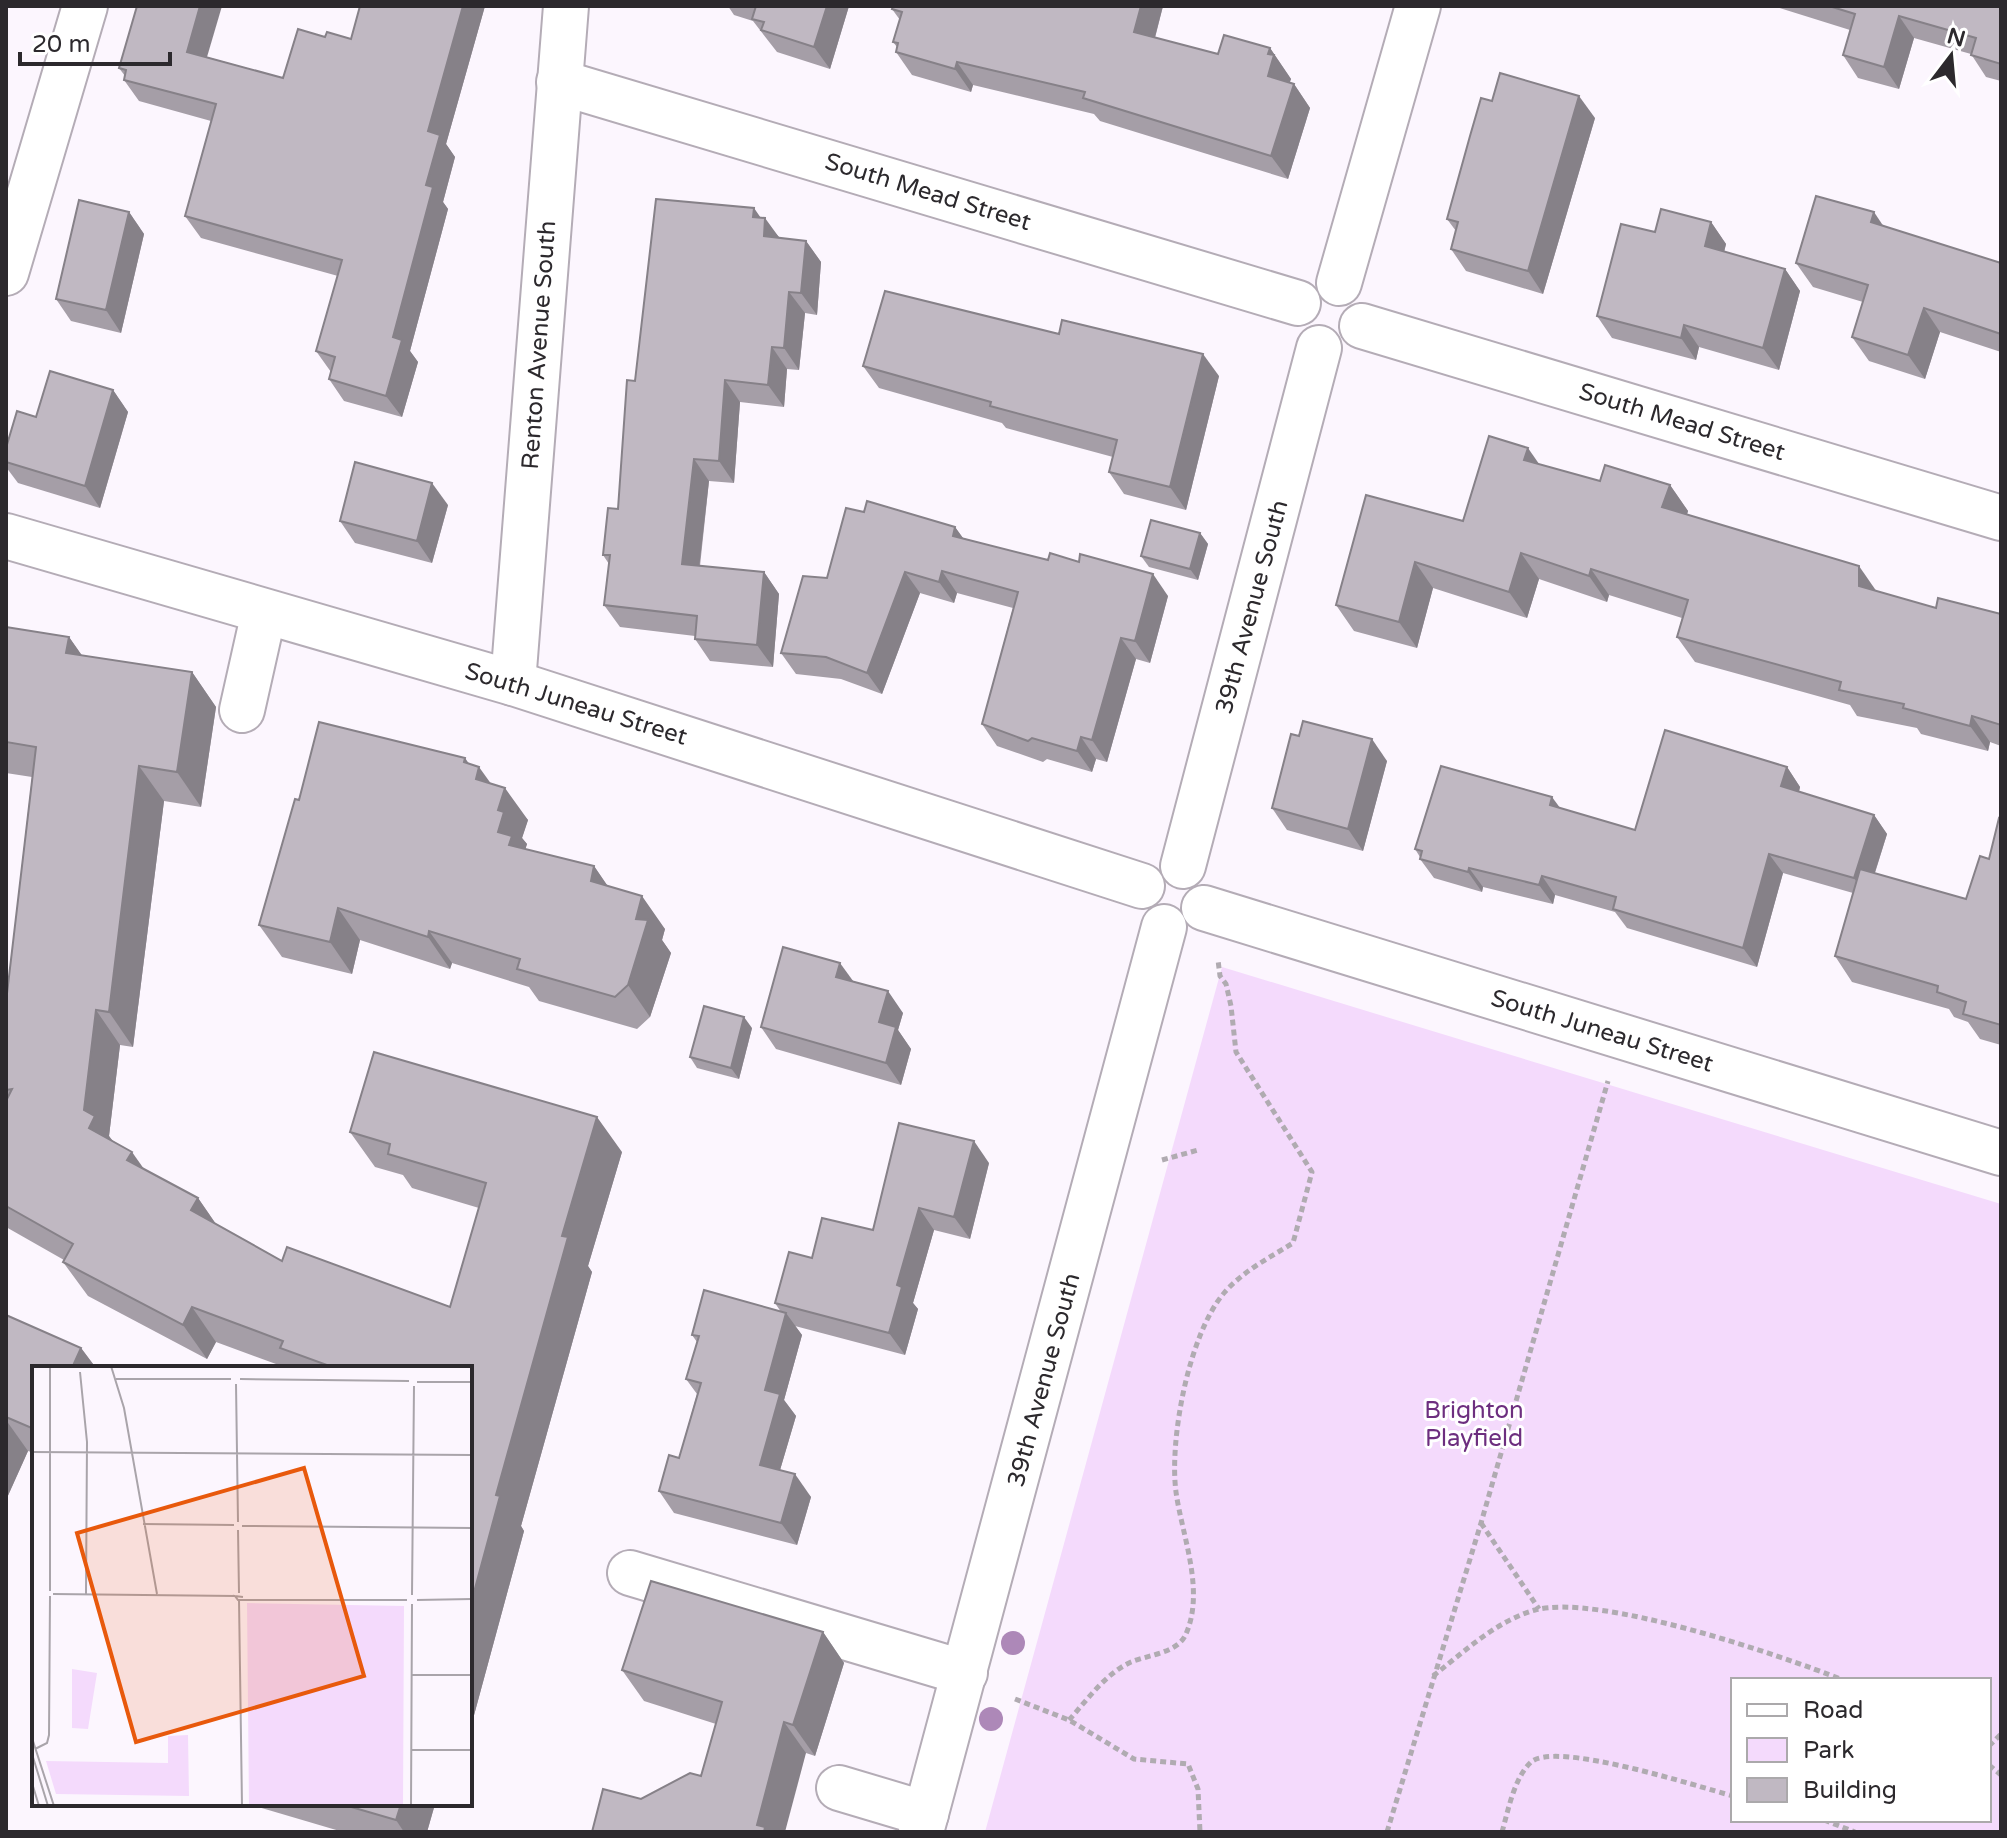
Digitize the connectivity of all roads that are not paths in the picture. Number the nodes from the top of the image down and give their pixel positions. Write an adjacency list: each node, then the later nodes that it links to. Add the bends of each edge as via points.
1 (85, 6): 5 (street)
2 (566, 6): 4 (street, Renton Avenue South)
3 (1418, 6): 6 (street)
4 (559, 82): 7 (street, South Mead Street); 13 (street, Renton Avenue South)
5 (6, 273)
6 (1339, 283): 7 (street, via 1313,285); 8 (street, via 1360,300)
7 (1298, 303): 9 (street, via 1297,327)
8 (1362, 326): 9 (street, via 1346,346); 10 (street, South Mead Street)
9 (1319, 348): 15 (street, 39th Avenue South)
10 (2001, 518)
11 (6, 536): 12 (street, South Juneau Street)
12 (264, 612): 13 (street, South Juneau Street); 14 (street)
13 (513, 683): 16 (street, South Juneau Street)
14 (242, 710)
15 (1183, 866): 16 (street, via 1157,867); 17 (street, via 1204,886)
16 (1142, 886): 18 (street, via 1143,912)
17 (1204, 908): 18 (street, via 1189,925); 19 (street, South Juneau Street)
18 (1164, 927): 21 (street, 39th Avenue South)
19 (2001, 1153)
20 (630, 1573): 21 (street)
21 (965, 1673): 23 (street, 39th Avenue South)
22 (839, 1788): 23 (street)
23 (924, 1823)

